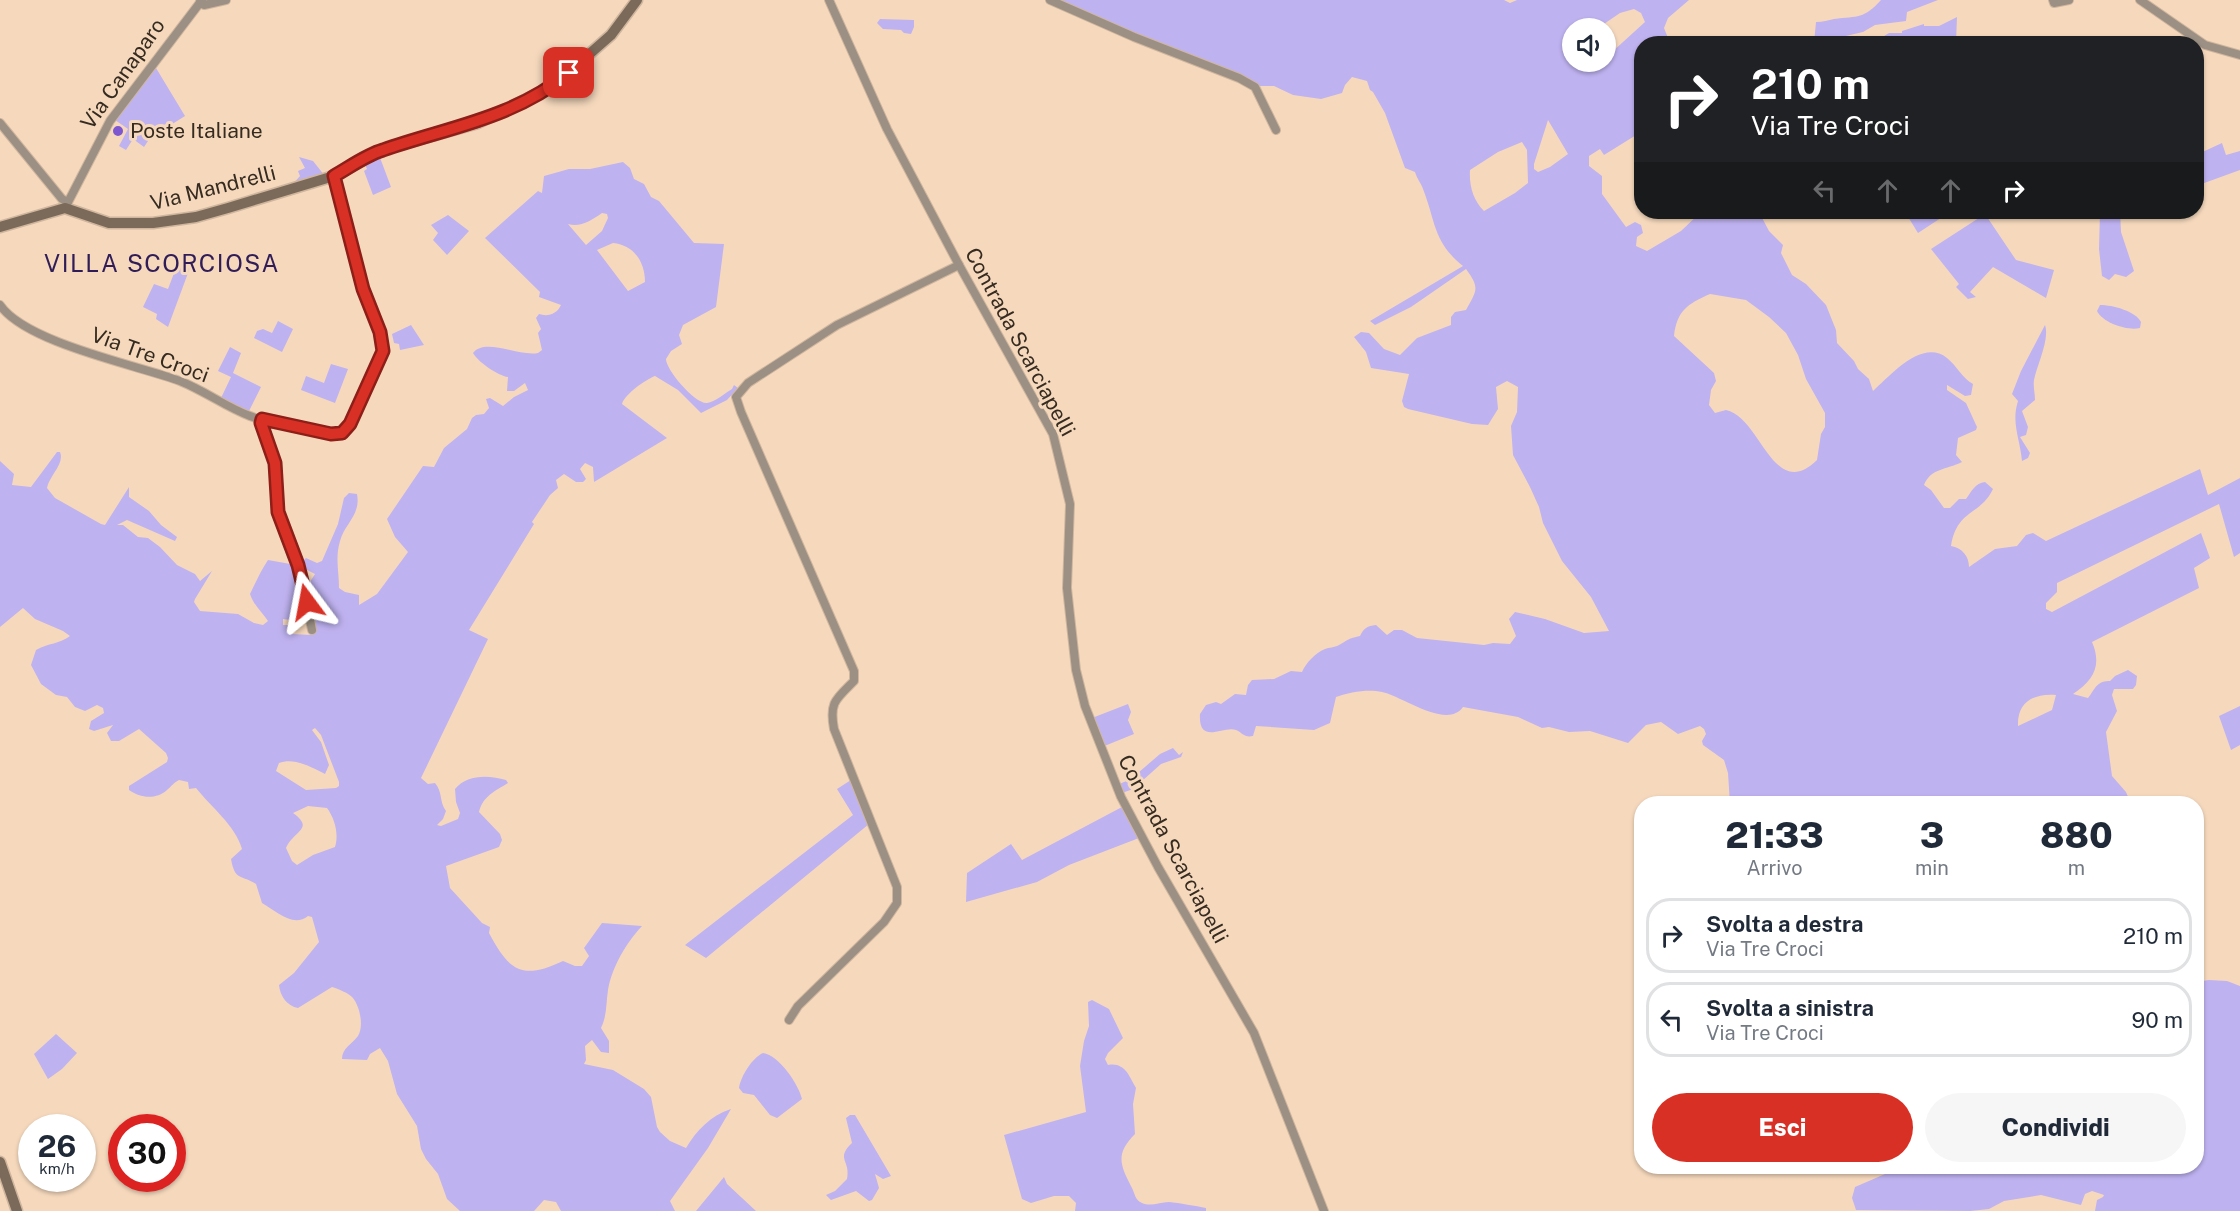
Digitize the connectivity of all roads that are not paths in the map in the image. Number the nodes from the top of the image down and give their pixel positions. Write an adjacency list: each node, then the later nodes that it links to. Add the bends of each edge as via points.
1 (226, 0): 8 (street, Via Canaparo, via 204,5)
2 (637, 0): 14 (street, Via Mandrelli, via 611,35 553,86 478,123 381,150)
3 (829, 0): 17 (street, Contrada Scarciapelli, via 887,129)
4 (1050, 0): 13 (street, via 1255,87)
5 (2053, 0): 6 (street)
6 (2069, 0)
7 (2139, 0): 9 (street)
8 (201, 1): 15 (street, Via Canaparo, via 110,121)
9 (2192, 36)
10 (2204, 44): 11 (street)
11 (2240, 55)
12 (0, 123): 15 (street)
13 (1276, 130)
14 (334, 176): 15 (street, Via Mandrelli, via 195,217 153,224 109,223); 19 (street, Via Tre Croci, via 383,351 350,424 342,433)
15 (67, 205): 16 (street)
16 (0, 227)
17 (959, 265): 21 (street, via 837,325 748,383 736,397 854,671 854,681 835,699 831,711 834,729 897,887 897,903 884,922 798,1006); 24 (street, Contrada Scarciapelli, via 1053,434 1070,504 1067,588 1078,687 1112,779 1254,1033)
18 (0, 305): 19 (street, Via Tre Croci, via 17,321 52,338 182,382)
19 (262, 419): 20 (street, via 275,463 278,512 298,565)
20 (312, 630)
21 (789, 1020)
22 (0, 1162): 23 (street)
23 (17, 1211)
24 (1324, 1211)

